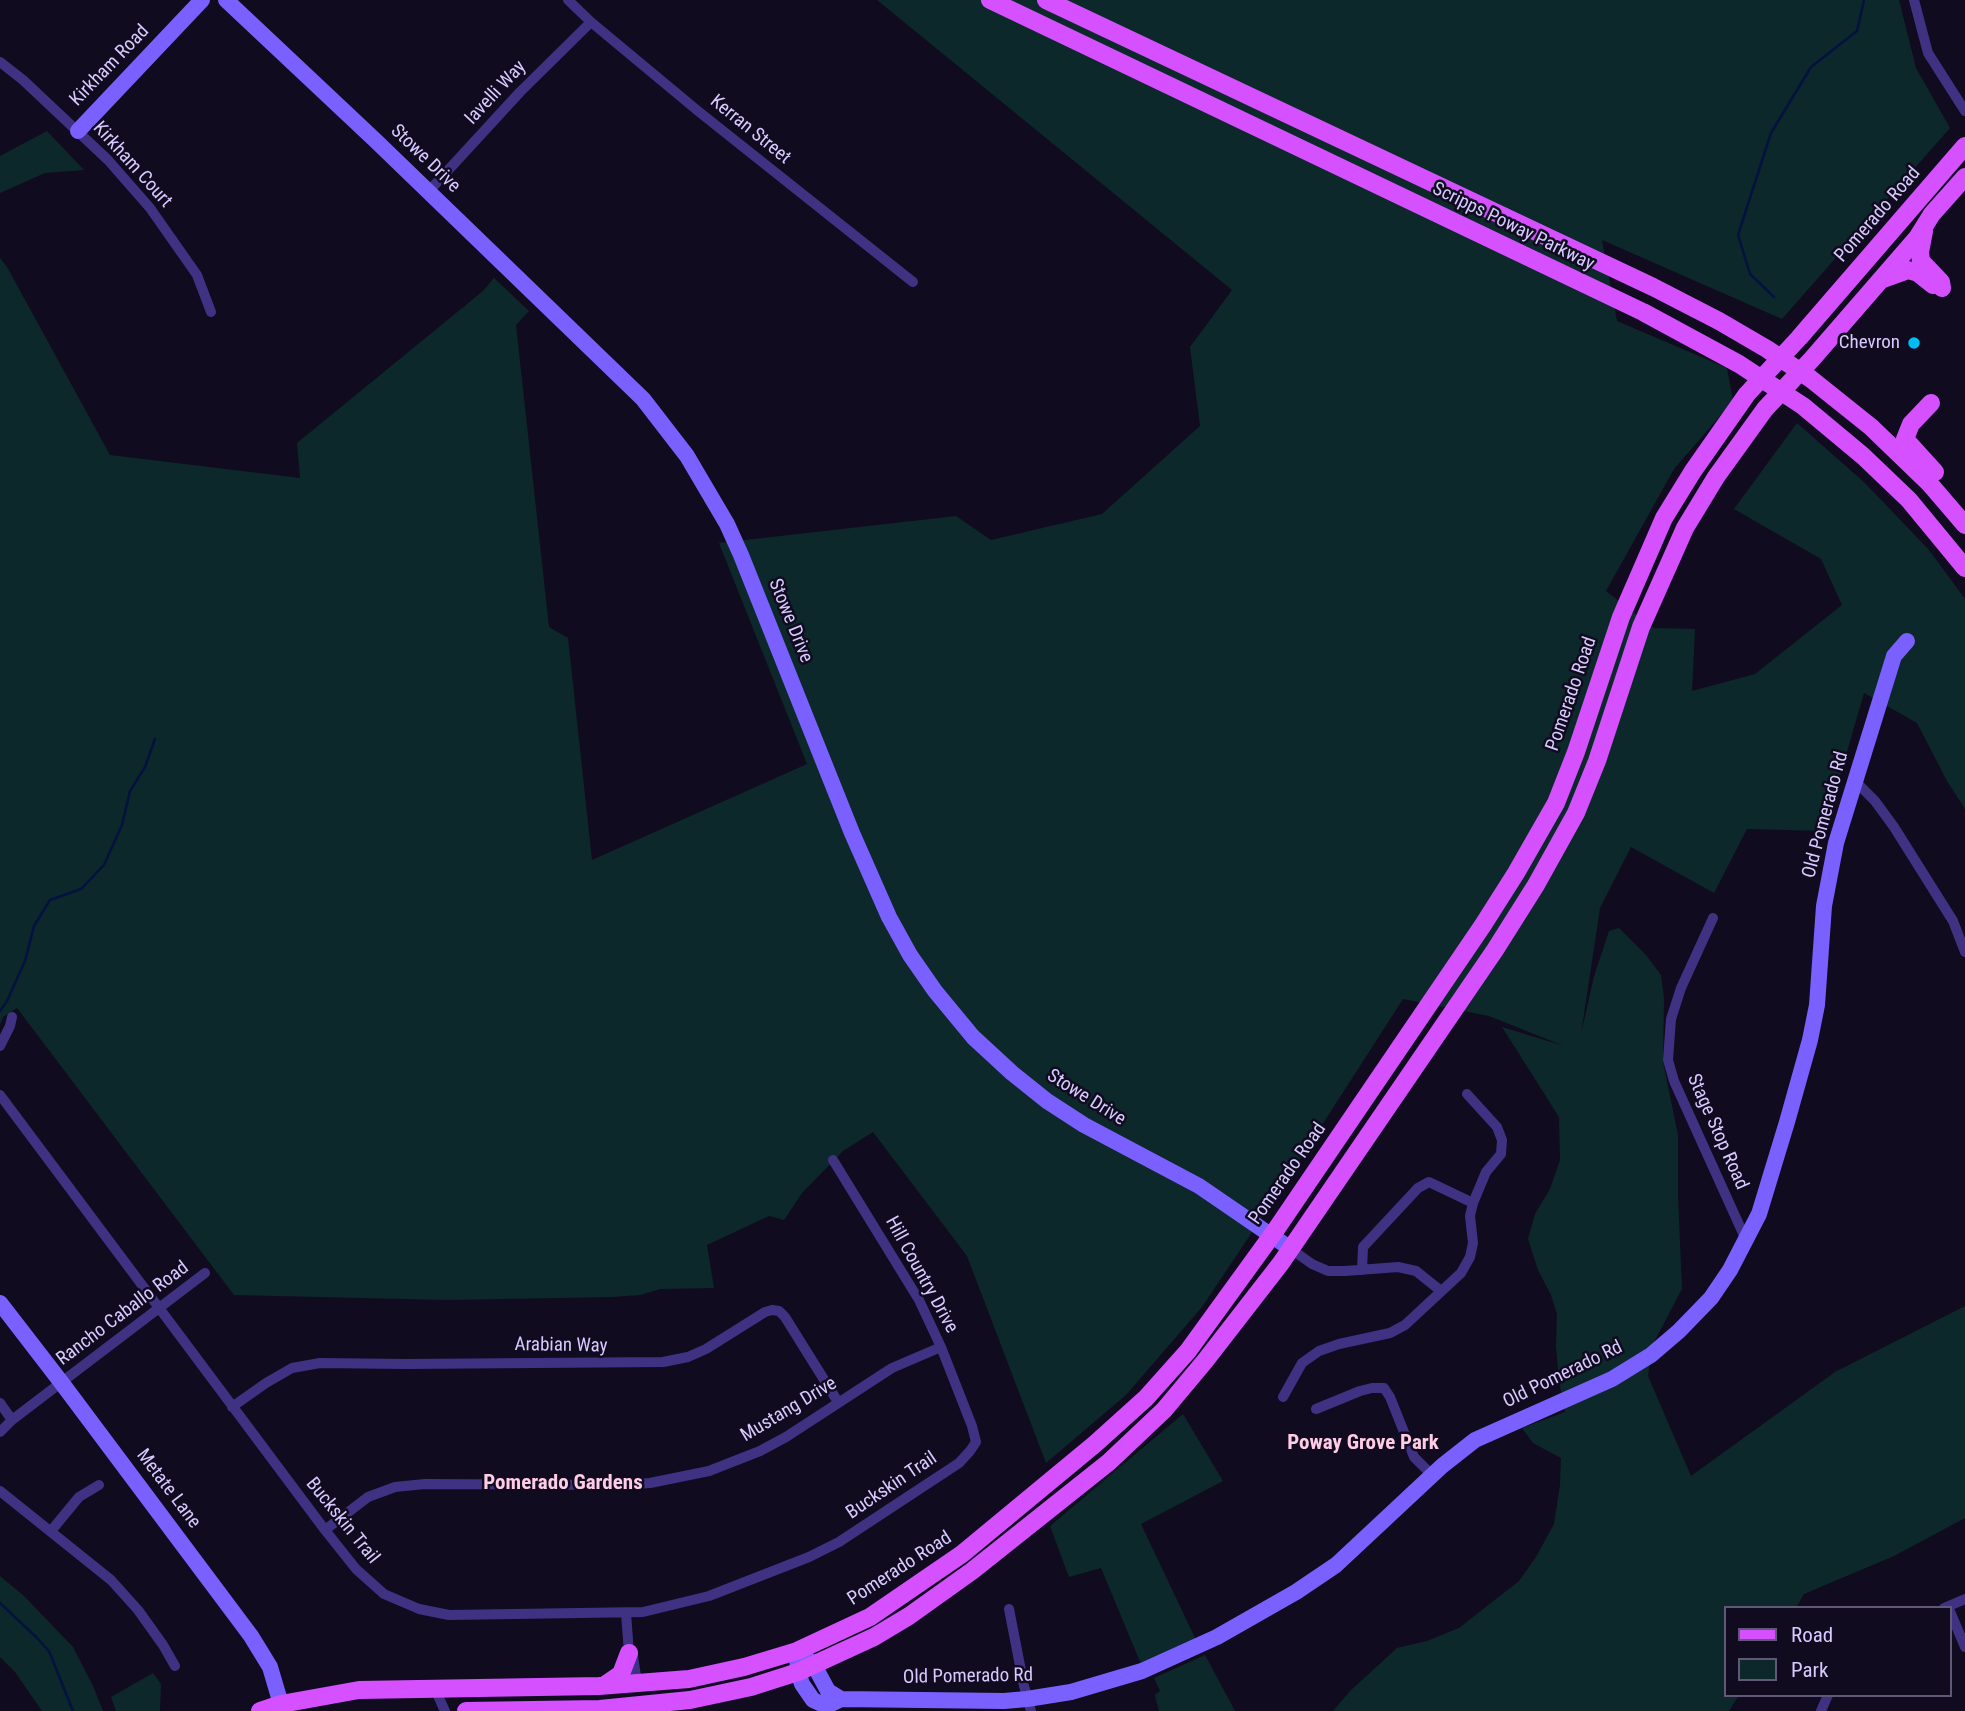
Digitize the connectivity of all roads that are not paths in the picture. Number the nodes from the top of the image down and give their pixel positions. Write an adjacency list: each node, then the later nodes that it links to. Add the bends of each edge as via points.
1 (202, 0): 10 (street, Kirkham Road)
2 (226, 0): 13 (street, Stowe Drive)
3 (568, 0): 7 (street, Kerran Street)
4 (990, 0): 20 (main road, Scripps Poway Parkway, via 1643,312)
5 (1046, 0): 18 (main road, Scripps Poway Parkway, via 1653,287)
6 (1914, 0): 9 (street, via 1928,53)
7 (591, 22): 13 (street, Iavelli Way); 16 (street, Kerran Street)
8 (0, 62): 10 (street, Kirkham Court)
9 (1965, 111)
10 (78, 131): 17 (street, Kirkham Court, via 150,208 197,275)
11 (1965, 146): 18 (main road, Pomerado Road)
12 (1965, 177): 14 (main road, Pomerado Road)
13 (429, 191): 36 (street, Stowe Drive, via 643,399 687,456 737,545 889,917 935,991 973,1037 1047,1101 1199,1186)
14 (1924, 226): 15 (main road, Pomerado Road); 15 (main road, via 1920,261 1942,288 1908,270)
15 (1880, 280): 19 (main road, Pomerado Road)
16 (913, 282)
17 (211, 312)
18 (1780, 357): 19 (main road, Scripps Poway Parkway); 20 (main road, Pomerado Road)
19 (1800, 371): 21 (main road, Pomerado Road); 24 (main road, Scripps Poway Parkway, via 1878,434)
20 (1762, 377): 21 (main road, Scripps Poway Parkway); 36 (main road, Pomerado Road, via 1664,518 1620,617 1556,803 1483,925)
21 (1782, 390): 25 (main road, Scripps Poway Parkway, via 1872,464 1909,500); 38 (main road, Pomerado Road, via 1716,477 1685,528 1641,627 1597,761 1556,850 1494,950)
22 (1931, 403): 23 (main road, via 1911,424 1905,439)
23 (1965, 506)
24 (1965, 524)
25 (1965, 568)
26 (1907, 641): 27 (street, Old Pomerado Rd, via 1894,656)
27 (1855, 781): 29 (street, via 1894,827 1954,921); 37 (street, Old Pomerado Rd, via 1836,843 1824,906 1819,997 1810,1040 1759,1214)
28 (1713, 918): 37 (street, Stage Stop Road, via 1671,1019 1668,1060)
29 (1965, 952)
30 (12, 1017): 31 (street)
31 (0, 1046)
32 (1467, 1094): 35 (street, via 1497,1127 1502,1140 1501,1154 1486,1172)
33 (0, 1095): 43 (street, Buckskin Trail)
34 (833, 1160): 44 (street, Hill Country Drive, via 919,1300)
35 (1473, 1203): 39 (street, via 1429,1182 1419,1188 1363,1247); 41 (street, via 1470,1257)
36 (1272, 1235): 38 (street, Stowe Drive); 63 (main road, Pomerado Road, via 1188,1351 1146,1398 1095,1444 906,1594 870,1617)
37 (1746, 1240): 54 (street, Old Pomerado Rd, via 1711,1297 1651,1354 1612,1379 1475,1440)
38 (1291, 1249): 39 (street, via 1328,1270); 66 (main road, Pomerado Road, via 1164,1410 1108,1462 909,1616)
39 (1362, 1270): 41 (street, via 1398,1267 1416,1271)
40 (205, 1273): 43 (street, Rancho Caballo Road)
41 (1441, 1292): 46 (street, via 1390,1333 1319,1351 1302,1363)
42 (0, 1303): 45 (street, Metate Lane)
43 (159, 1307): 45 (street, Rancho Caballo Road); 49 (street, Buckskin Trail)
44 (941, 1347): 47 (street, Mustang Drive, via 892,1368); 53 (street, Hill Country Drive, via 972,1426 976,1442)
45 (61, 1382): 51 (street, Rancho Caballo Road); 71 (street, Metate Lane, via 251,1636 270,1667)
46 (1283, 1397)
47 (838, 1402): 49 (street, Arabian Way, via 785,1317 772,1310 706,1349 663,1362 320,1363 292,1368); 57 (street, Mustang Drive, via 760,1451 709,1471 620,1485 395,1487 368,1497)
48 (0, 1403): 51 (street)
49 (232, 1407): 57 (street, Buckskin Trail)
50 (1316, 1409): 54 (street, via 1360,1391 1384,1388 1414,1457)
51 (12, 1420): 52 (street, Rancho Caballo Road)
52 (0, 1432)
53 (970, 1451): 60 (street, Buckskin Trail, via 839,1542 809,1557 709,1597)
54 (1432, 1475): 70 (street, Old Pomerado Rd, via 1336,1565 1296,1592 1166,1661)
55 (99, 1485): 58 (street, via 79,1497)
56 (0, 1491): 58 (street)
57 (325, 1530): 60 (street, Buckskin Trail, via 356,1569 384,1594 419,1609 449,1615)
58 (51, 1531): 65 (street, via 111,1580 138,1610)
59 (1009, 1609): 70 (street)
60 (626, 1613): 64 (street)
61 (1951, 1615): 62 (street)
62 (1965, 1647)
63 (797, 1651): 66 (street); 67 (main road, Pomerado Road, via 689,1679)
64 (629, 1653): 67 (street, via 634,1657); 68 (main road, via 621,1674)
65 (175, 1666)
66 (806, 1669): 70 (street, Old Pomerado Rd, via 841,1699); 72 (main road, Pomerado Road, via 690,1700)
67 (637, 1683): 68 (main road, Pomerado Road); 72 (main road, via 626,1699 611,1700)
68 (604, 1685): 69 (main road, Pomerado Road)
69 (435, 1689): 71 (main road, Pomerado Road, via 359,1690); 74 (street)
70 (1029, 1705)
71 (282, 1707): 73 (main road, Pomerado Road)
72 (601, 1710): 75 (main road, Pomerado Road)
73 (260, 1711)
74 (444, 1711)
75 (466, 1711)

